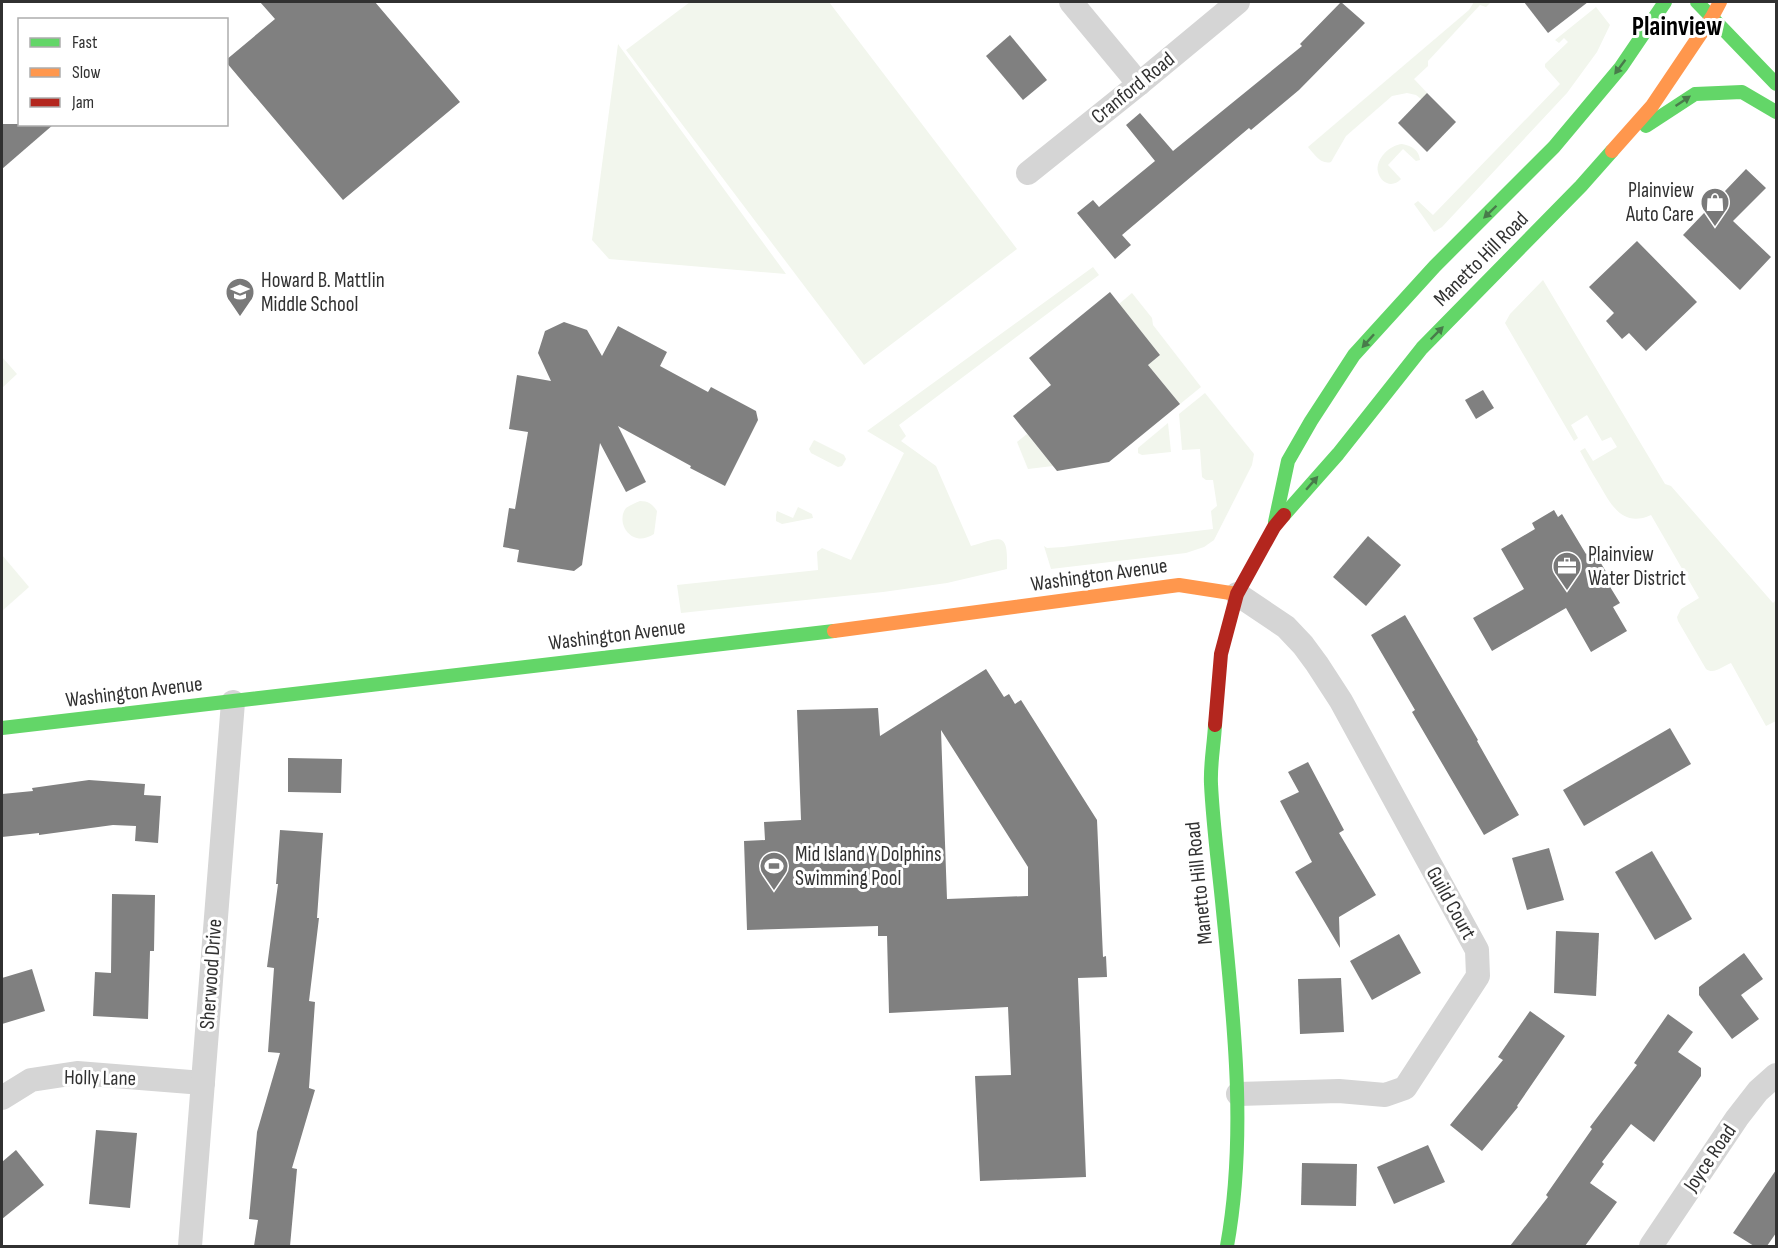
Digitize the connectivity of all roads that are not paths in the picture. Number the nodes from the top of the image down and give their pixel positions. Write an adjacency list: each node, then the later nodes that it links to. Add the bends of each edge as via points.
1 (1071, 2): 7 (street)
2 (1238, 2): 7 (street, Cranford Road)
3 (1665, 2): 12 (main road, Manetto Hill Road, one-way to 12, via 1621,67 1554,147 1354,356 1288,461)
4 (1697, 2): 6 (main road)
5 (1720, 2): 6 (main road, Manetto Hill Road)
6 (1712, 17): 8 (main road); 10 (main road, Manetto Hill Road, via 1652,106)
7 (1139, 84): 11 (street, Cranford Road)
8 (1776, 84)
9 (1776, 112): 10 (main road, one-way to 9, via 1695,93 1742,92)
10 (1617, 146): 12 (main road, Manetto Hill Road, one-way to 10, via 1466,296 1574,194)
11 (1028, 173)
12 (1274, 527): 13 (main road, Manetto Hill Road)
13 (1237, 594): 14 (main road, Washington Avenue, via 1179,585); 18 (main road, Manetto Hill Road, via 1221,654 1211,782); 18 (street, Guild Court, via 1286,627 1341,701 1477,950 1478,976 1405,1088 1385,1095 1339,1091)
14 (232, 702): 15 (main road, Washington Avenue); 17 (street, Sherwood Drive)
15 (2, 728)
16 (1776, 1076): 22 (street, Joyce Road, via 1737,1118)
17 (203, 1083): 19 (street, Holly Lane, via 77,1073 31,1080); 20 (street, Sherwood Drive)
18 (1238, 1094): 21 (main road, Manetto Hill Road, via 1238,1146)
19 (2, 1098)
20 (190, 1246)
21 (1227, 1246)
22 (1651, 1246)

